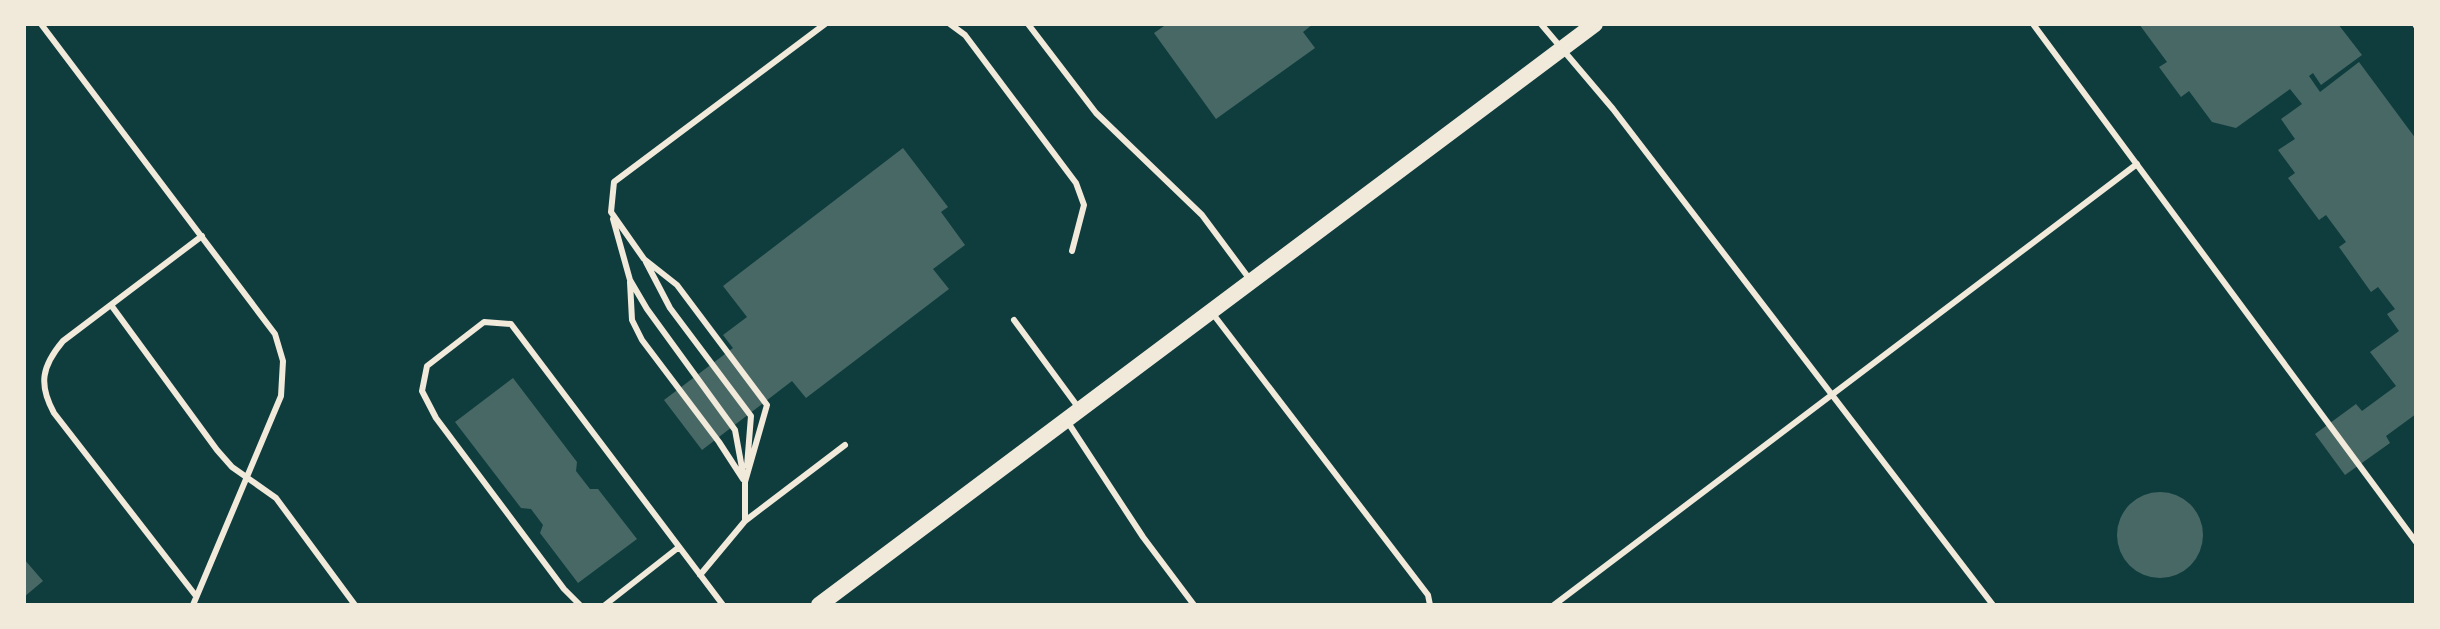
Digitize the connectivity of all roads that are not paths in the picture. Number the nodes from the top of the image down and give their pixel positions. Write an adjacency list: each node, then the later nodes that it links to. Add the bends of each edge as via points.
1 (41, 24): 11 (lane)
2 (825, 24): 10 (lane, via 614,182)
3 (950, 24): 12 (lane, via 965,35 1076,183 1084,205)
4 (1028, 24): 15 (lane, via 1096,113 1202,215)
5 (1541, 24): 8 (lane)
6 (1595, 24): 8 (main road)
7 (2033, 24): 9 (lane)
8 (1562, 49): 15 (main road); 19 (lane)
9 (2137, 164): 19 (lane); 25 (lane)
10 (611, 212): 13 (lane); 14 (lane)
11 (202, 236): 16 (lane); 22 (lane, via 275,334 283,361 281,396)
12 (1072, 251)
13 (644, 259): 23 (lane, via 670,308 751,416); 23 (lane, via 677,285 767,405)
14 (630, 280): 23 (lane, via 735,430); 23 (lane, via 632,320 642,340)
15 (1251, 281): 17 (main road)
16 (111, 305): 22 (lane, via 217,450); 28 (lane, via 54,352 43,381 47,400)
17 (1211, 311): 20 (main road); 36 (lane, via 1428,595)
18 (1014, 320): 20 (lane)
19 (1832, 395): 37 (lane); 38 (lane)
20 (1073, 415): 34 (main road); 35 (lane, via 1143,537)
21 (845, 445): 24 (lane)
22 (247, 477): 28 (lane); 30 (lane, via 276,498)
23 (745, 482): 24 (lane)
24 (745, 521): 27 (lane)
25 (2416, 542)
26 (679, 547): 27 (lane); 31 (lane, via 511,324 484,322 427,366 422,391 436,418); 32 (lane)
27 (700, 575): 33 (lane)
28 (196, 596): 29 (lane)
29 (193, 605)
30 (355, 605)
31 (580, 605)
32 (605, 605)
33 (723, 605)
34 (819, 605)
35 (1194, 605)
36 (1430, 605)
37 (1554, 605)
38 (1993, 605)

